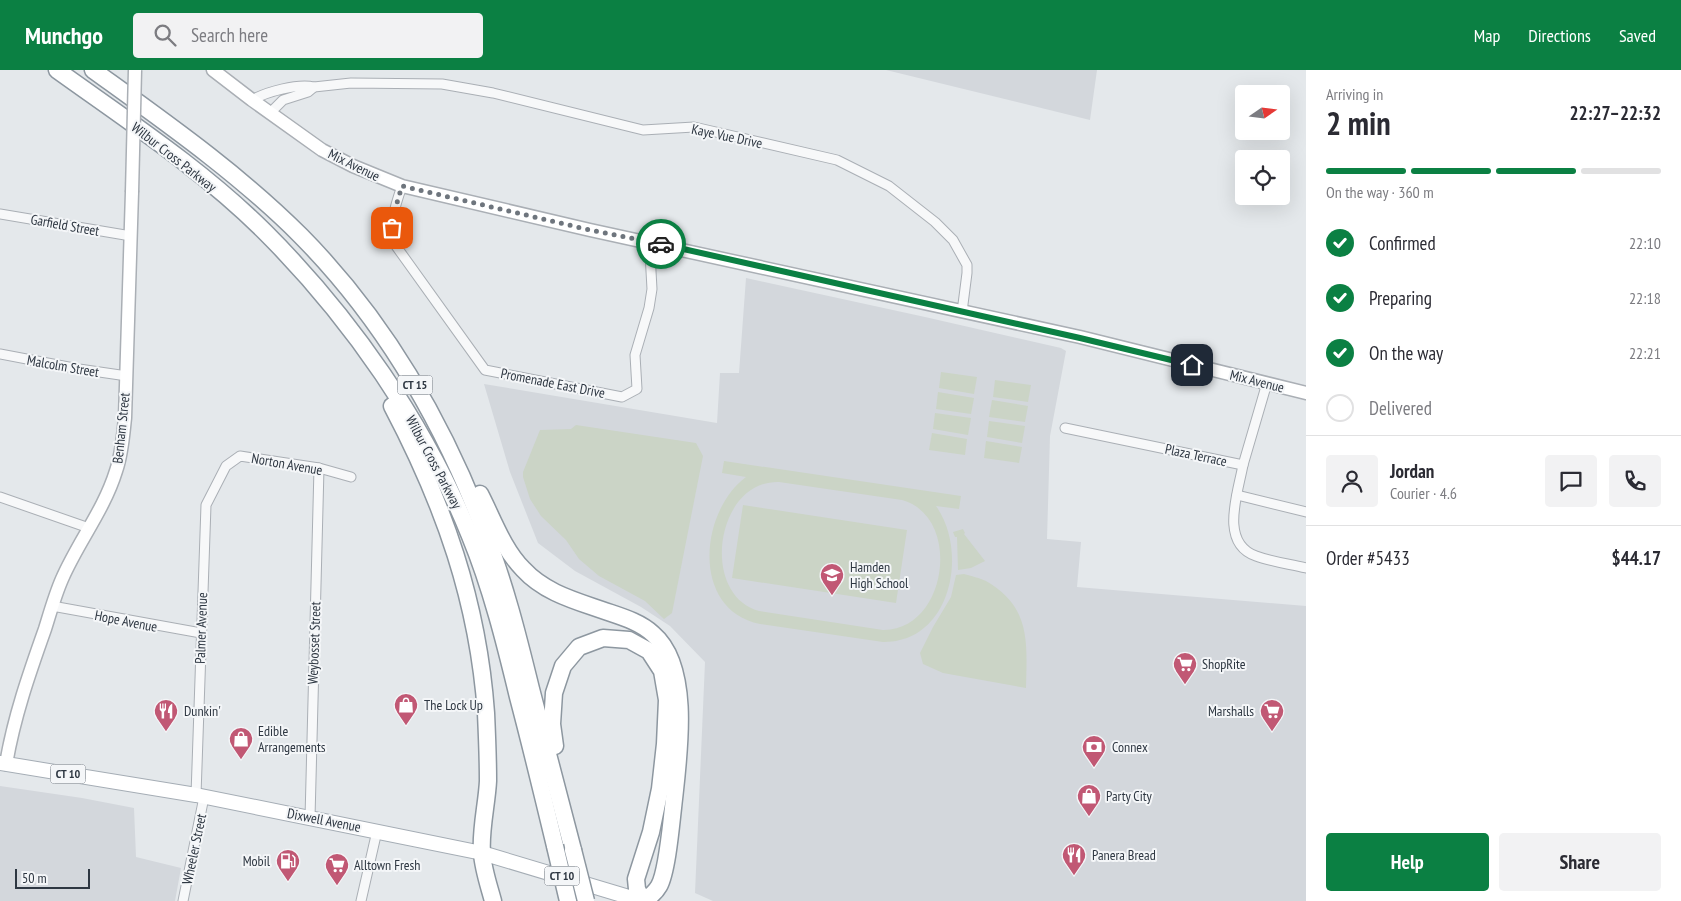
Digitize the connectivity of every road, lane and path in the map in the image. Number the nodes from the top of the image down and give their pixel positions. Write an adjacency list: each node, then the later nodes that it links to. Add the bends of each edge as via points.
1 (57, 70): 14 (highway, Wilbur Cross Parkway / CT 15, via 154,140 264,231 320,292)
2 (93, 70): 18 (highway, Wilbur Cross Parkway / CT 15, via 206,152 255,192 302,237 350,291 389,343)
3 (135, 70): 10 (street, Benham Street, bridge)
4 (213, 70): 6 (street, Mix Avenue)
5 (314, 87): 6 (street, Kaye Vue Drive, via 306,85 262,94); 7 (street, Kaye Vue Drive, via 283,100); 12 (street, Kaye Vue Drive, via 351,83 442,84 493,93 644,130 694,127 837,160 889,186 953,240 966,265)
6 (252, 100): 7 (street, Mix Avenue)
7 (270, 113): 8 (street, Mix Avenue, via 335,157)
8 (402, 186): 11 (street, Mix Avenue); 11 (street, Promenade East Drive, via 393,216 392,236 396,246 485,370 622,397 637,389 635,355 652,289 650,253)
9 (0, 214): 10 (street, Garfield Street)
10 (131, 236): 15 (street, Benham Street)
11 (653, 242): 12 (street, Mix Avenue)
12 (962, 312): 16 (street, Mix Avenue)
13 (0, 354): 15 (street, Malcolm Street)
14 (375, 365): 36 (highway, via 388,399 433,490 452,539 466,590 486,712 488,781); 40 (highway, Wilbur Cross Parkway / CT 15, bridge, via 421,434 471,537 493,600)
15 (126, 376): 27 (street, Benham Street, via 123,435 116,471)
16 (1267, 383): 17 (street, Mix Avenue); 20 (street, Plaza Terrace)
17 (1306, 392)
18 (438, 427): 33 (highway, Wilbur Cross Parkway / CT 15, via 486,534 511,610); 42 (highway, via 457,450 506,546 522,568 539,584 561,596 632,621 654,634 669,653 677,676 680,707 672,817 660,885 654,894)
19 (1065, 428): 20 (street, Plaza Terrace)
20 (1243, 465): 24 (street)
21 (226, 466): 22 (street, Norton Avenue, via 240,456); 30 (street, Palmer Avenue, via 206,505)
22 (319, 468): 23 (street, Norton Avenue); 34 (street, Weybosset Street)
23 (352, 477)
24 (1237, 495): 26 (street); 28 (street, via 1234,526 1244,550)
25 (0, 498): 27 (street)
26 (1306, 512)
27 (89, 528): 29 (street, Benham Street, via 69,564)
28 (1306, 568)
29 (52, 606): 30 (street, Hope Avenue); 31 (street, Benham Street)
30 (201, 633): 32 (street, Palmer Avenue)
31 (3, 763): 32 (main road, Dixwell Avenue / CT 10)
32 (200, 796): 34 (main road, Dixwell Avenue / CT 10); 37 (street, Wheeler Street)
33 (563, 813): 41 (highway, Wilbur Cross Parkway / CT 15, bridge); 42 (highway, via 563,788 552,724 554,693 563,666 579,647 603,638 629,640 649,651 662,671 667,700 660,789 636,879)
34 (310, 818): 35 (main road, Dixwell Avenue / CT 10)
35 (377, 831): 36 (main road, Dixwell Avenue / CT 10); 38 (street)
36 (482, 853): 39 (highway); 42 (main road, Dixwell Avenue / CT 10)
37 (183, 901)
38 (361, 901)
39 (493, 901)
40 (568, 901)
41 (586, 901)
42 (642, 901)

